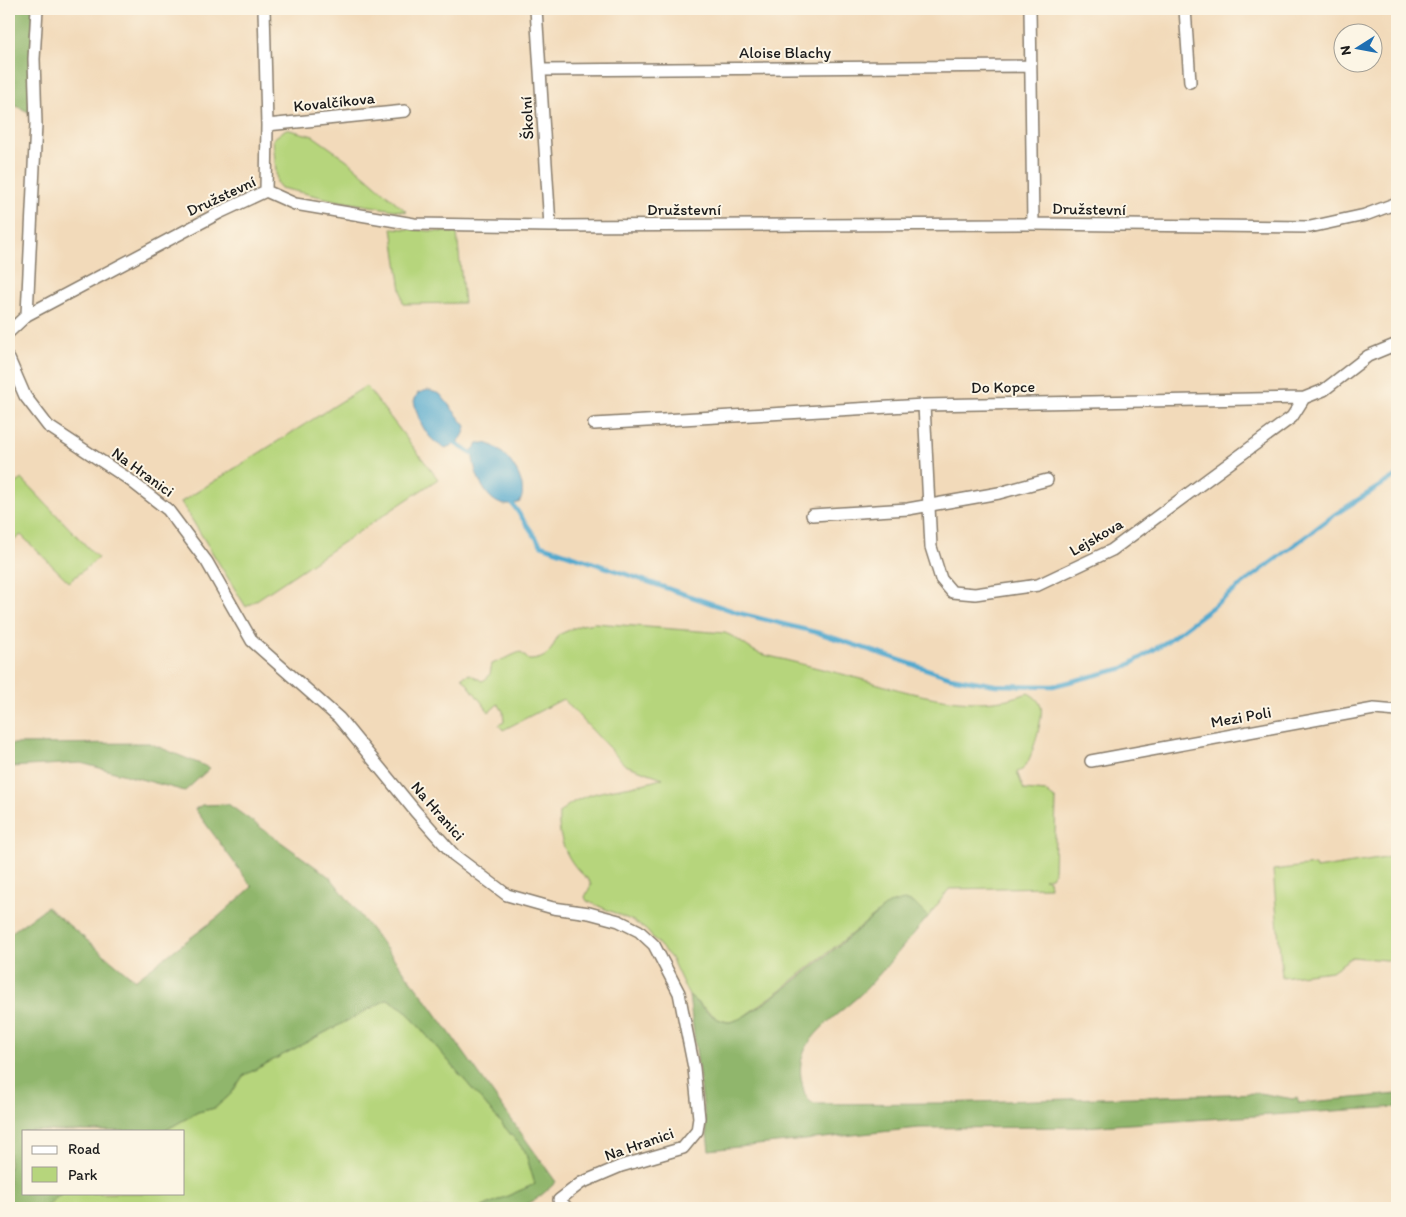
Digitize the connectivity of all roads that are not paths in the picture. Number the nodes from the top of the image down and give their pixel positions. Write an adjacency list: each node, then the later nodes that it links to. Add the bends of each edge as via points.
1 (38, 9): 15 (street)
2 (264, 9): 10 (street)
3 (536, 9): 7 (street, Školní)
4 (1030, 9): 6 (street)
5 (1185, 9): 8 (street)
6 (1030, 66): 7 (street, Aloise Blachy); 13 (street)
7 (541, 70): 14 (street, Školní)
8 (1190, 82)
9 (405, 111): 10 (street, Kovalčíkova)
10 (267, 125): 11 (street)
11 (266, 191): 14 (street, Družstevní, via 295,204 414,224); 15 (street, Družstevní)
12 (1397, 203): 13 (street, Družstevní, via 1365,215 1310,227)
13 (1033, 224): 14 (street, Družstevní)
14 (550, 226)
15 (27, 315): 16 (street, Družstevní)
16 (9, 332)
17 (1397, 344): 19 (street, Do Kopce, via 1368,356 1324,390)
18 (9, 359): 27 (street, Na Hranici, via 25,396 48,426 127,478 168,510 207,562 252,641 339,718 454,855 507,895 619,921 639,931 654,945 679,993 694,1068 699,1118 697,1131 683,1148 621,1166 581,1182 559,1200)
19 (1304, 398): 20 (street, Do Kopce); 23 (street, Lejskova, via 1292,417 1112,550 1038,586 975,594 952,592 940,578 931,547)
20 (924, 405): 21 (street, Do Kopce); 23 (street, Lejskova)
21 (594, 424)
22 (1046, 480): 23 (street, via 998,493)
23 (929, 505): 24 (street)
24 (812, 515)
25 (1397, 711): 26 (street, Mezi Poli, via 1374,709)
26 (1091, 761)
27 (567, 1208)

